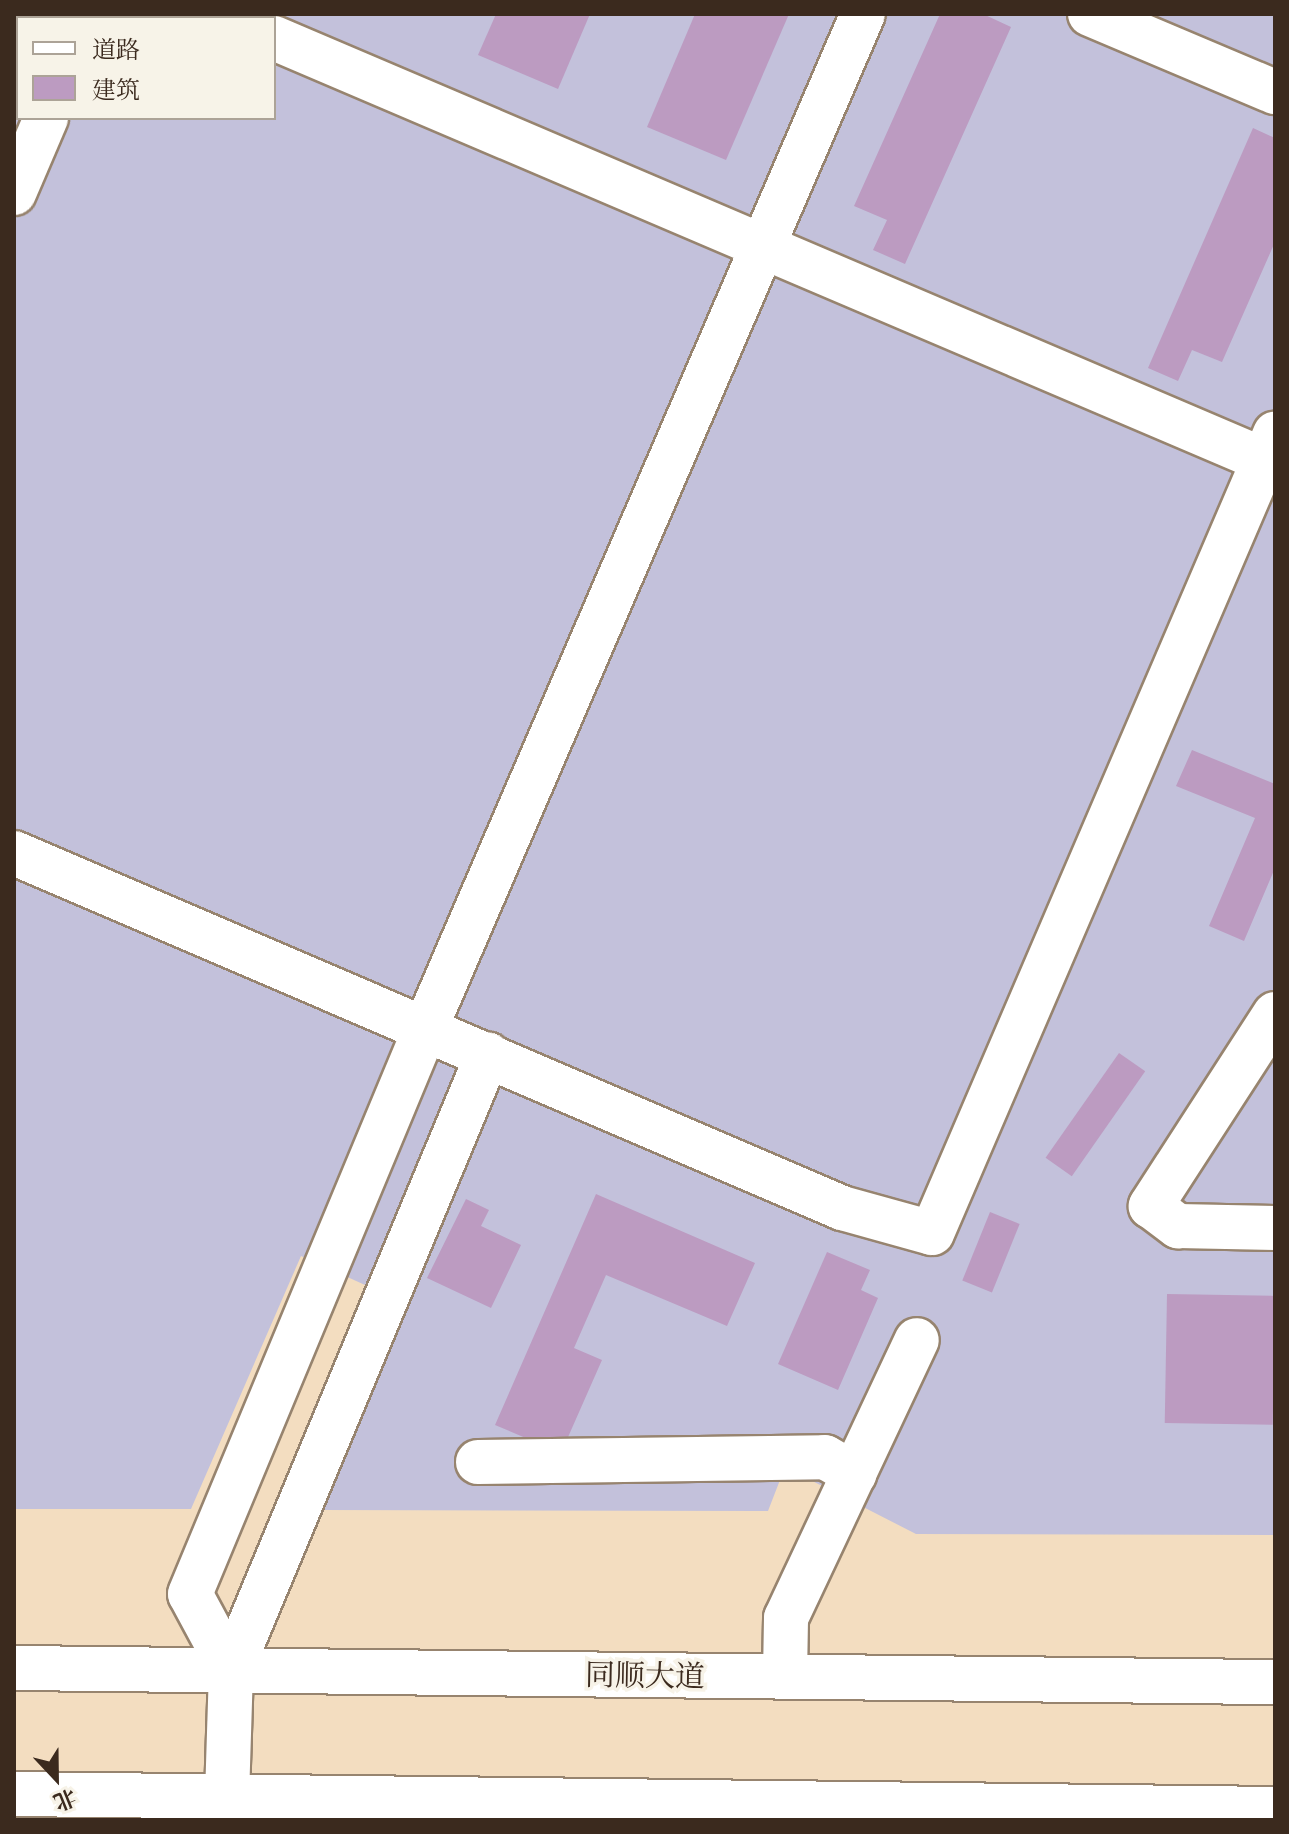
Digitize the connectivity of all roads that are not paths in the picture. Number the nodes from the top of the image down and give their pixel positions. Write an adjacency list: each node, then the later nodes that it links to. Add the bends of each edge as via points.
1 (863, 14): 7 (main road)
2 (1090, 14): 4 (main road)
3 (276, 39): 7 (main road)
4 (1275, 92)
5 (45, 120): 6 (main road)
6 (14, 193)
7 (764, 247): 8 (main road); 11 (main road)
8 (1269, 447): 12 (main road, via 932,1233 842,1208)
9 (14, 853): 11 (main road)
10 (1275, 1014): 13 (main road, via 1151,1206 1178,1226)
11 (426, 1027): 12 (main road); 18 (main road, via 190,1594)
12 (488, 1054): 18 (main road)
13 (1275, 1228)
14 (917, 1340): 16 (main road)
15 (478, 1462): 16 (main road, via 825,1457)
16 (854, 1474): 19 (main road, via 786,1618)
17 (14, 1668): 18 (main road, 同顺大道)
18 (231, 1670): 19 (main road, 同顺大道); 22 (main road)
19 (785, 1676): 20 (main road, 同顺大道)
20 (1275, 1682)
21 (14, 1794): 22 (main road)
22 (227, 1797): 23 (main road)
23 (1275, 1809)

